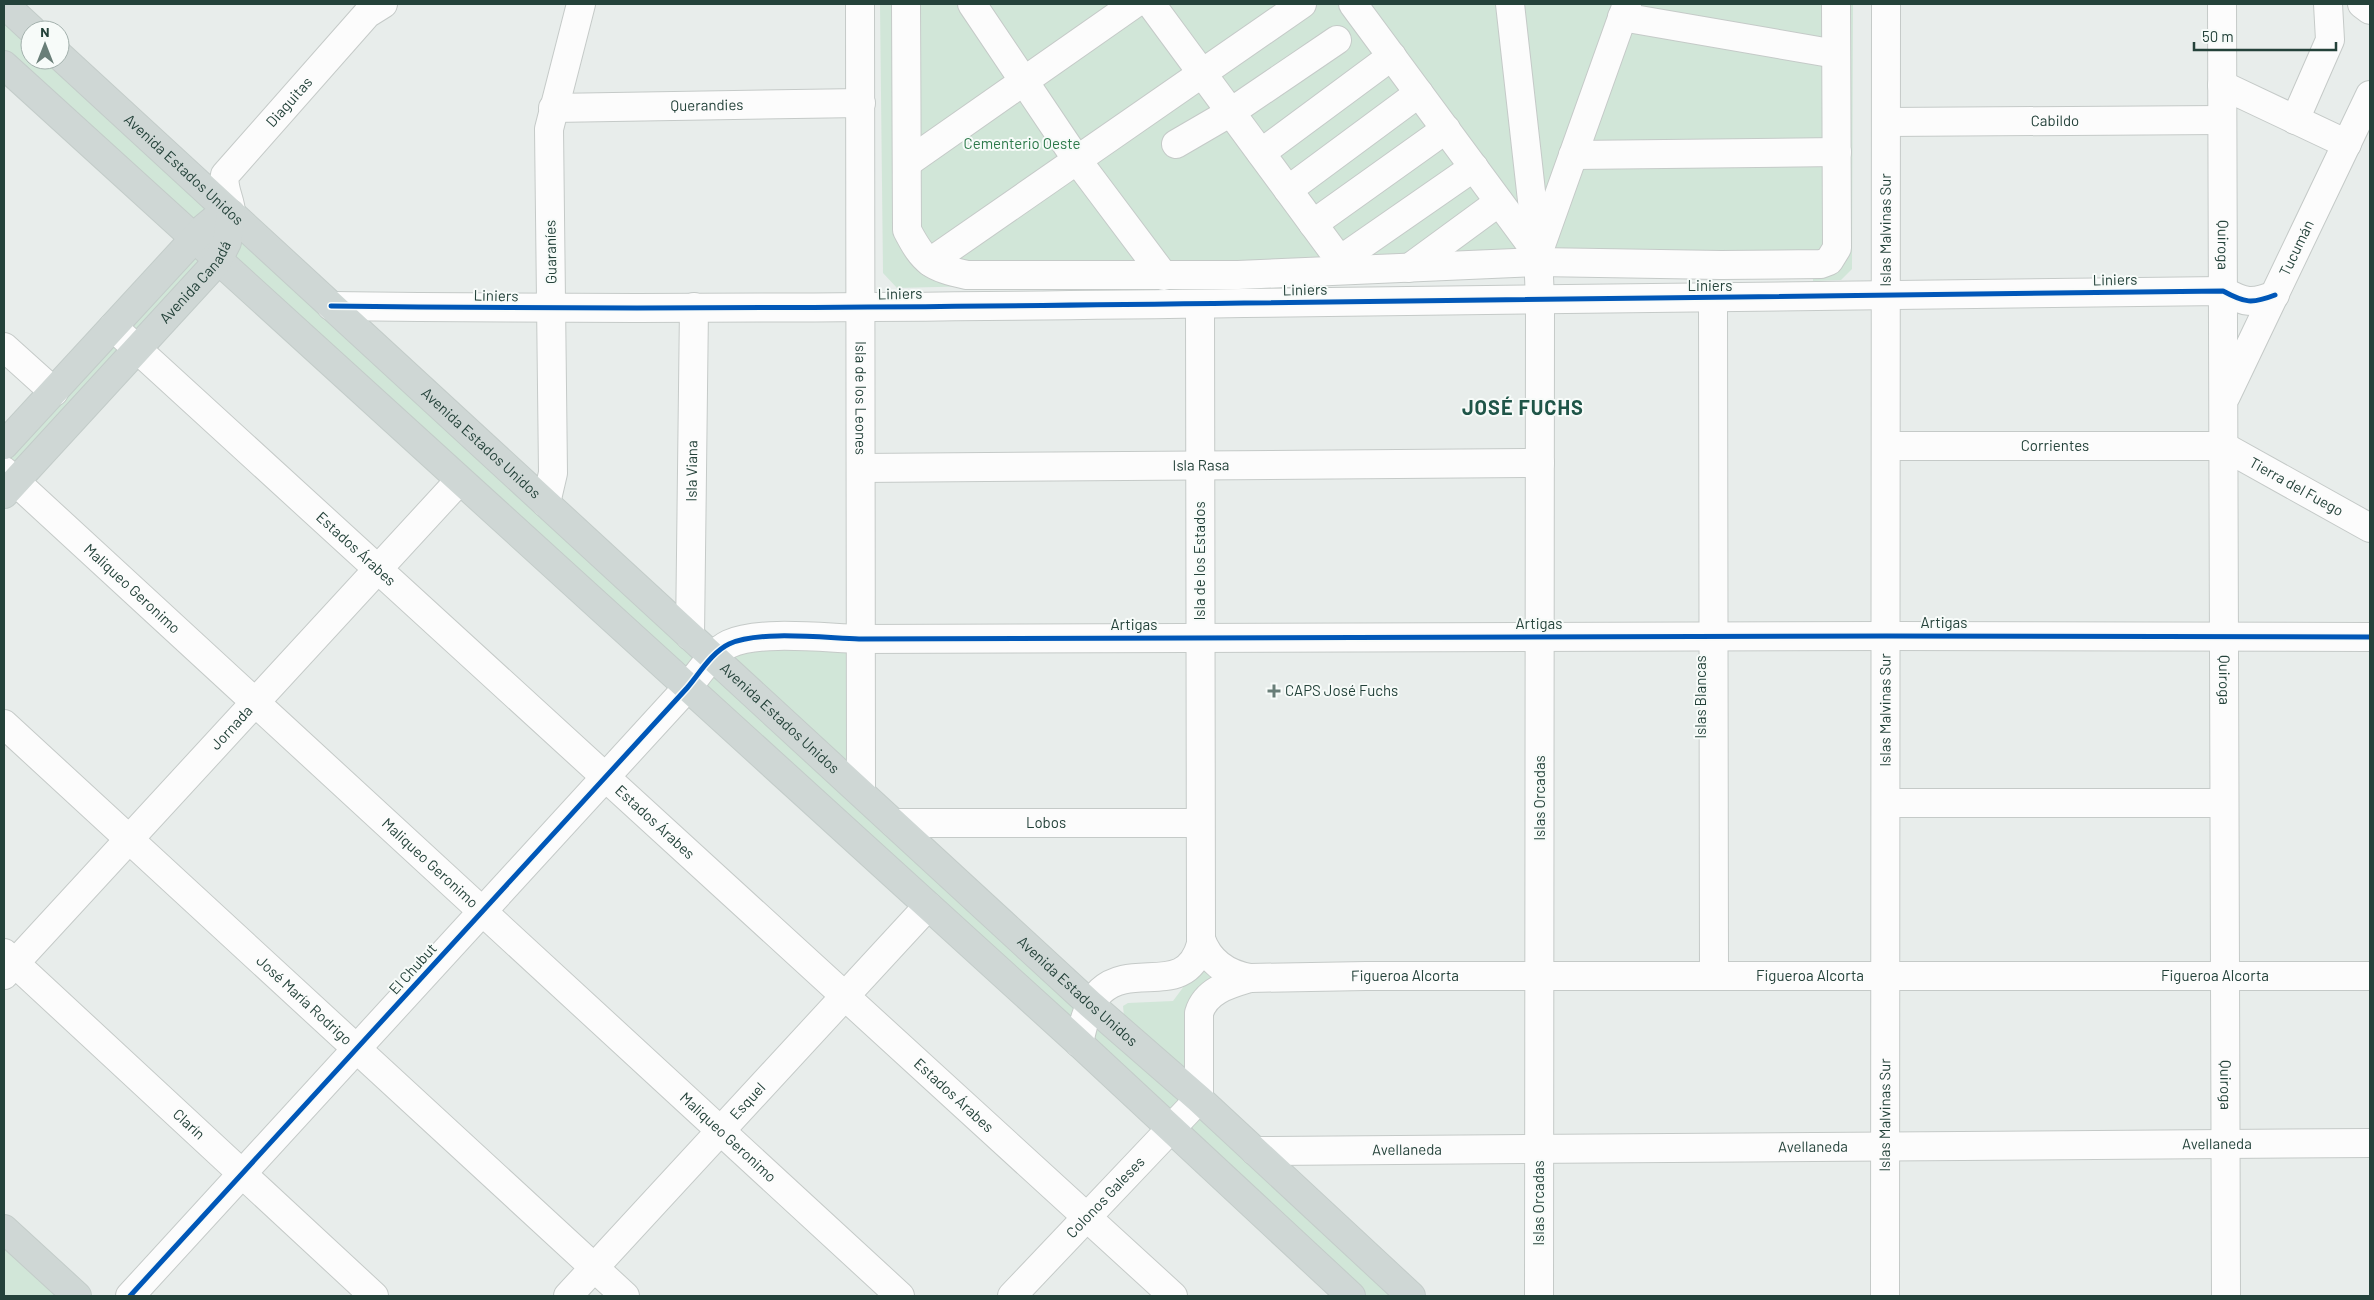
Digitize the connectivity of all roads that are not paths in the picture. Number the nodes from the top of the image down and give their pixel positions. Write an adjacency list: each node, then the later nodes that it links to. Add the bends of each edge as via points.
1 (4, 4): 19 (main road)
2 (581, 4): 31 (street, Guaraníes)
3 (860, 4): 30 (street, Isla de los Leones)
4 (906, 4): 43 (street)
5 (972, 4): 26 (street)
6 (1134, 4): 26 (street)
7 (1151, 4): 25 (street)
8 (1302, 4): 25 (street)
9 (1354, 4): 22 (street)
10 (1510, 4): 50 (street, Islas Orcadas)
11 (1836, 4): 21 (street)
12 (1886, 4): 35 (street, Islas Malvinas Sur)
13 (2222, 4): 27 (street, Quiroga)
14 (2328, 4): 34 (street, via 2330,40)
15 (2362, 4): 18 (street)
16 (368, 7): 47 (street, Diaguitas, via 224,175)
17 (1625, 10): 21 (street); 41 (street)
18 (2370, 10)
19 (21, 20)
20 (1337, 40): 32 (street)
21 (1836, 54): 39 (street)
22 (1392, 56): 28 (street); 40 (street)
23 (70, 65): 47 (main road, Avenida Estados Unidos)
24 (4, 66): 49 (main road)
25 (1202, 73): 32 (street); 42 (street)
26 (1024, 79): 42 (street); 43 (street)
27 (2222, 86): 33 (street, Quiroga); 34 (street)
28 (1419, 93): 36 (street); 45 (street)
29 (2370, 95): 38 (street, Tucumán)
30 (860, 104): 31 (street, Querandies); 64 (street, Isla de los Leones)
31 (553, 108): 65 (street, Guaraníes, via 549,129)
32 (1231, 112): 37 (street); 40 (street)
33 (2222, 120): 35 (street, Cabildo); 56 (street, Quiroga)
34 (2295, 120): 38 (street)
35 (1886, 122): 58 (street, Islas Malvinas Sur)
36 (1446, 129): 44 (street); 48 (street)
37 (1176, 144)
38 (2347, 144): 57 (street, Tucumán)
39 (1837, 152): 41 (street); 50 (street, via 1837,248 1829,261 1821,264 1721,265)
40 (1261, 153): 45 (street)
41 (1573, 155): 50 (street)
42 (1076, 160): 52 (street); 55 (street)
43 (907, 163): 52 (street, via 907,230 918,251)
44 (1474, 167): 46 (street); 53 (street)
45 (1288, 190): 48 (street)
46 (1499, 202): 50 (street); 54 (street)
47 (230, 213): 49 (main road, Avenida Canadá, via 217,217); 51 (main road, Avenida Canadá, via 227,242); 62 (main road, Avenida Estados Unidos)
48 (1313, 224): 53 (street)
49 (193, 239): 51 (main road); 66 (main road, Avenida Canadá)
50 (1538, 258): 54 (street); 60 (street, Islas Orcadas)
51 (217, 262): 68 (main road, Avenida Canadá); 77 (main road)
52 (930, 262): 55 (street, via 939,269 966,275)
53 (1344, 265): 54 (street); 55 (street)
54 (1409, 268)
55 (1164, 276)
56 (2222, 291): 57 (street, Liniers, via 2256,303); 58 (street, Liniers); 70 (street, Quiroga)
57 (2275, 295): 70 (street, Tucumán)
58 (1886, 297): 59 (street, Liniers); 72 (street, Islas Malvinas Sur)
59 (1713, 299): 60 (street, Liniers); 83 (street, Islas Blancas)
60 (1540, 300): 61 (street, Liniers); 74 (street, Islas Orcadas)
61 (1200, 304): 64 (street, Liniers); 75 (street, Isla de los Estados)
62 (332, 306): 65 (street, Liniers); 79 (main road, Avenida Estados Unidos)
63 (694, 307): 64 (street, Liniers); 65 (street, Liniers); 82 (street, Isla Viana)
64 (861, 307): 76 (street, Isla de los Leones)
65 (551, 309): 79 (street, Guaraníes, via 553,473)
66 (113, 327): 68 (street, Estados Árabes); 69 (main road, Avenida Canadá)
67 (4, 347): 69 (street)
68 (137, 350): 78 (main road, Avenida Canadá); 81 (street, Estados Árabes)
69 (54, 392): 71 (main road, Avenida Canadá)
70 (2223, 401): 73 (street, Quiroga)
71 (4, 445)
72 (1886, 446): 73 (street, Corrientes); 84 (street, Islas Malvinas Sur)
73 (2223, 446): 80 (street, Tierra del Fuego); 85 (street, Quiroga)
74 (1540, 463): 75 (street, Isla Rasa); 87 (street, Islas Orcadas)
75 (1200, 466): 76 (street, Isla Rasa); 86 (street, Isla de los Estados)
76 (861, 468): 89 (street, Isla de los Leones)
77 (459, 481): 81 (street, Jornada); 91 (main road)
78 (7, 483): 92 (street, Maliqueo Geronimo)
79 (546, 503): 82 (main road, Avenida Estados Unidos)
80 (2370, 528)
81 (378, 570): 92 (street, Jornada); 94 (street, Estados Árabes)
82 (690, 636): 90 (main road, Avenida Estados Unidos)
83 (1714, 636): 84 (street, Artigas); 87 (street, Artigas); 106 (street, Islas Blancas)
84 (1886, 636): 85 (street, Artigas); 96 (street, Islas Malvinas Sur)
85 (2224, 636): 88 (street, Artigas); 97 (street, Quiroga)
86 (1200, 637): 87 (street, Artigas); 89 (street, Artigas); 99 (street, Isla de los Estados)
87 (1540, 637): 105 (street, Islas Orcadas)
88 (2370, 637)
89 (859, 639): 90 (street, Artigas, via 754,637 728,644); 95 (street, Isla de los Leones)
90 (713, 657): 91 (street, El Chubut); 95 (main road, Avenida Estados Unidos)
91 (687, 688): 94 (street, El Chubut); 101 (main road)
92 (254, 703): 100 (street, Jornada); 102 (street, Maliqueo Geronimo)
93 (4, 724): 100 (street, José María Rodrigo)
94 (605, 777): 102 (street, El Chubut); 111 (street, Estados Árabes)
95 (861, 791): 98 (main road, Avenida Estados Unidos)
96 (1886, 803): 97 (street); 107 (street, Islas Malvinas Sur)
97 (2224, 803): 108 (street, Quiroga)
98 (894, 823): 99 (street, Lobos); 112 (main road, Avenida Estados Unidos)
99 (1200, 823): 103 (street, Isla de los Estados)
100 (129, 839): 104 (street, Jornada); 114 (street, José María Rodrigo)
101 (928, 906): 111 (street, Esquel); 113 (main road)
102 (482, 912): 114 (street, El Chubut); 117 (street, Maliqueo Geronimo)
103 (1201, 939): 110 (street, via 1208,954 1220,966); 112 (street, Isla de los Estados, via 1199,952 1183,972 1172,976 1114,981)
104 (7, 964): 123 (street, Clarín)
105 (1540, 976): 106 (street, Figueroa Alcorta); 110 (street, Figueroa Alcorta); 121 (street, Islas Orcadas)
106 (1714, 976): 107 (street, Figueroa Alcorta)
107 (1886, 976): 108 (street, Figueroa Alcorta); 120 (street, Islas Malvinas Sur)
108 (2224, 976): 109 (street, Figueroa Alcorta); 119 (street, Quiroga)
109 (2370, 976)
110 (1250, 978): 115 (street, via 1224,987 1202,1004 1199,1013)
111 (845, 996): 117 (street, Esquel); 124 (street, Estados Árabes)
112 (1090, 1004): 113 (street); 115 (main road, Avenida Estados Unidos)
113 (1079, 1043): 116 (main road)
114 (357, 1049): 123 (street, El Chubut); 126 (street, José María Rodrigo)
115 (1199, 1099): 116 (street, Colonos Galeses); 122 (main road, Avenida Estados Unidos)
116 (1170, 1127): 124 (street, Colonos Galeses); 135 (main road)
117 (720, 1131): 126 (street, Esquel); 132 (street, Maliqueo Geronimo)
118 (2370, 1143): 119 (street, Avellaneda)
119 (2225, 1144): 120 (street, Avellaneda); 139 (street, Quiroga)
120 (1886, 1146): 121 (street, Avellaneda); 138 (street, Islas Malvinas Sur)
121 (1540, 1150): 122 (street, Avellaneda); 137 (street, Islas Orcadas)
122 (1255, 1151): 136 (main road, Avenida Estados Unidos)
123 (243, 1175): 128 (street, El Chubut); 129 (street, Clarín)
124 (1086, 1217): 133 (street, Colonos Galeses); 134 (street, Estados Árabes)
125 (4, 1228): 127 (main road)
126 (594, 1268): 130 (street, Esquel); 131 (street, José María Rodrigo)
127 (77, 1296)
128 (130, 1296)
129 (374, 1296)
130 (568, 1296)
131 (625, 1296)
132 (900, 1296)
133 (1012, 1296)
134 (1173, 1296)
135 (1351, 1296)
136 (1411, 1296)
137 (1539, 1296)
138 (1886, 1296)
139 (2226, 1296)

